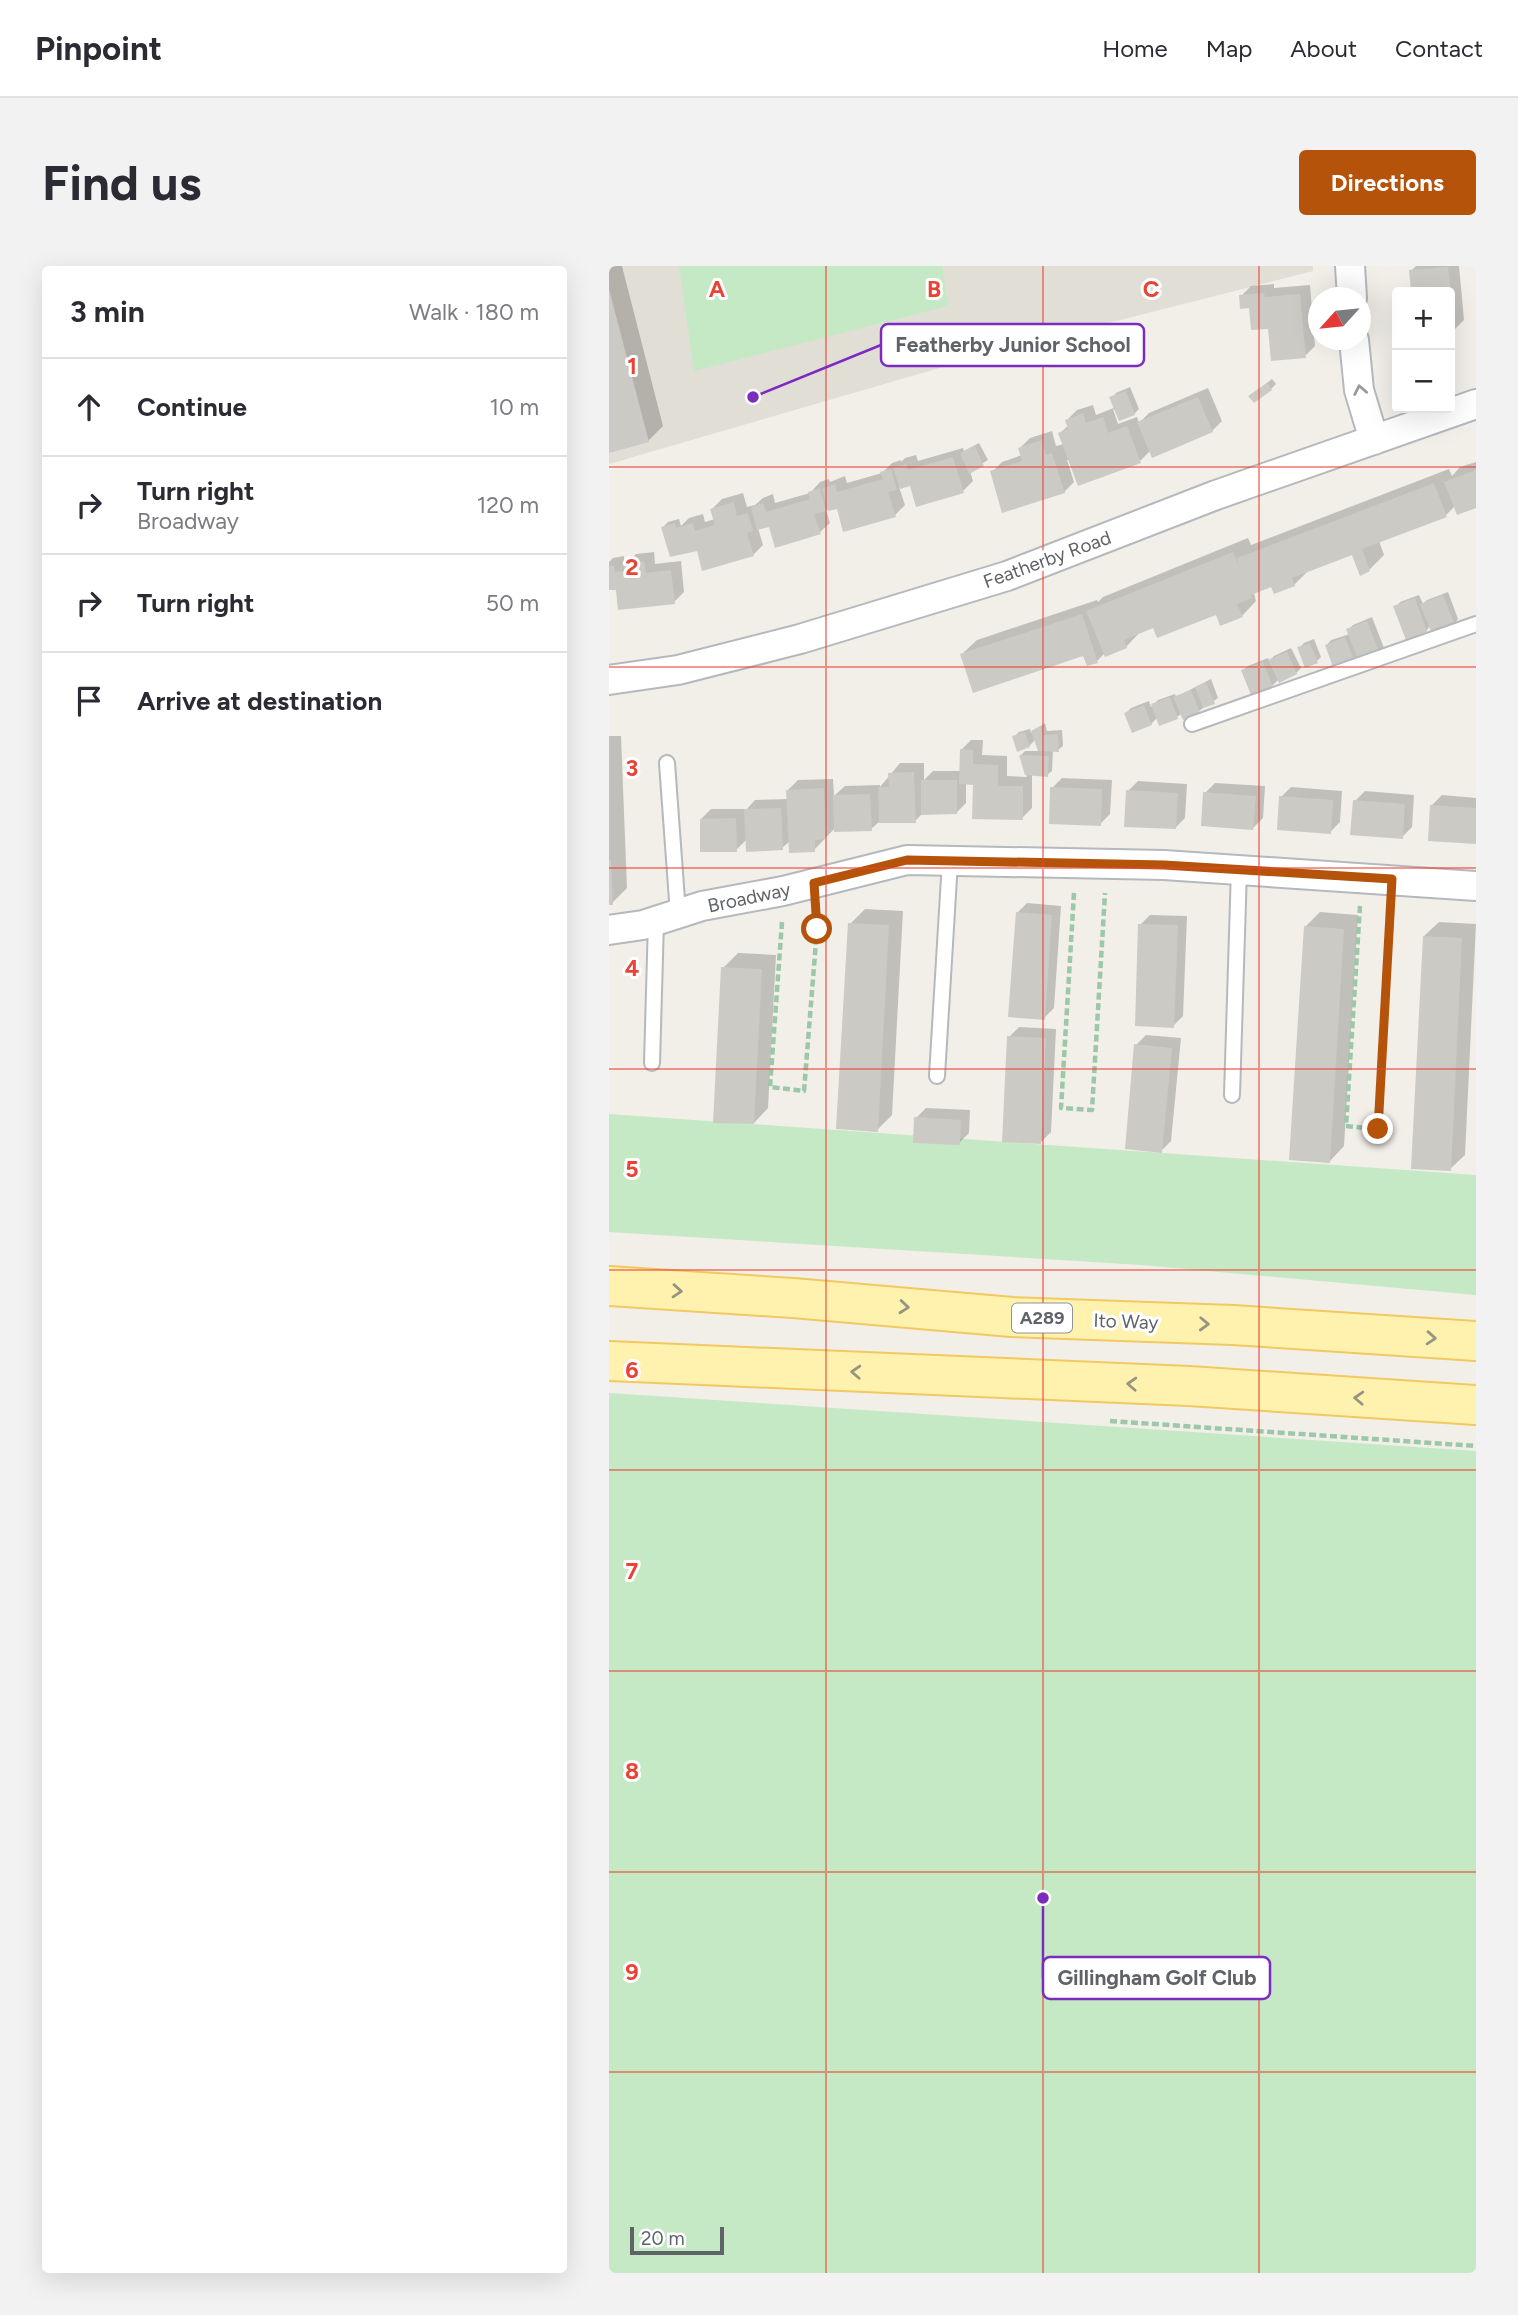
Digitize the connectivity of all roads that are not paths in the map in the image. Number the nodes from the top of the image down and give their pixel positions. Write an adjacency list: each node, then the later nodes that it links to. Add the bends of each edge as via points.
1 (1349, 266): 2 (street)
2 (1351, 287)
3 (1356, 350): 5 (street, one-way to 3, via 1359,390)
4 (1476, 404): 5 (street, Featherby Road)
5 (1374, 440): 7 (street, Featherby Road, via 1007,576 787,642 678,670)
6 (1476, 624): 8 (lane)
7 (609, 680)
8 (1192, 724)
9 (667, 763): 13 (lane)
10 (950, 861): 11 (street, Broadway); 13 (street, Broadway, via 907,860); 16 (lane)
11 (1239, 869): 12 (street, Broadway); 17 (lane)
12 (1476, 886)
13 (667, 918): 14 (street, Broadway); 15 (lane)
14 (609, 930)
15 (652, 1063)
16 (937, 1076)
17 (1232, 1095)
18 (609, 1286): 19 (main road, Ito Way / A289, one-way to 19, via 1012,1317)
19 (1476, 1341)
20 (609, 1361): 21 (main road, one-way to 20, via 1189,1386)
21 (1476, 1405)

